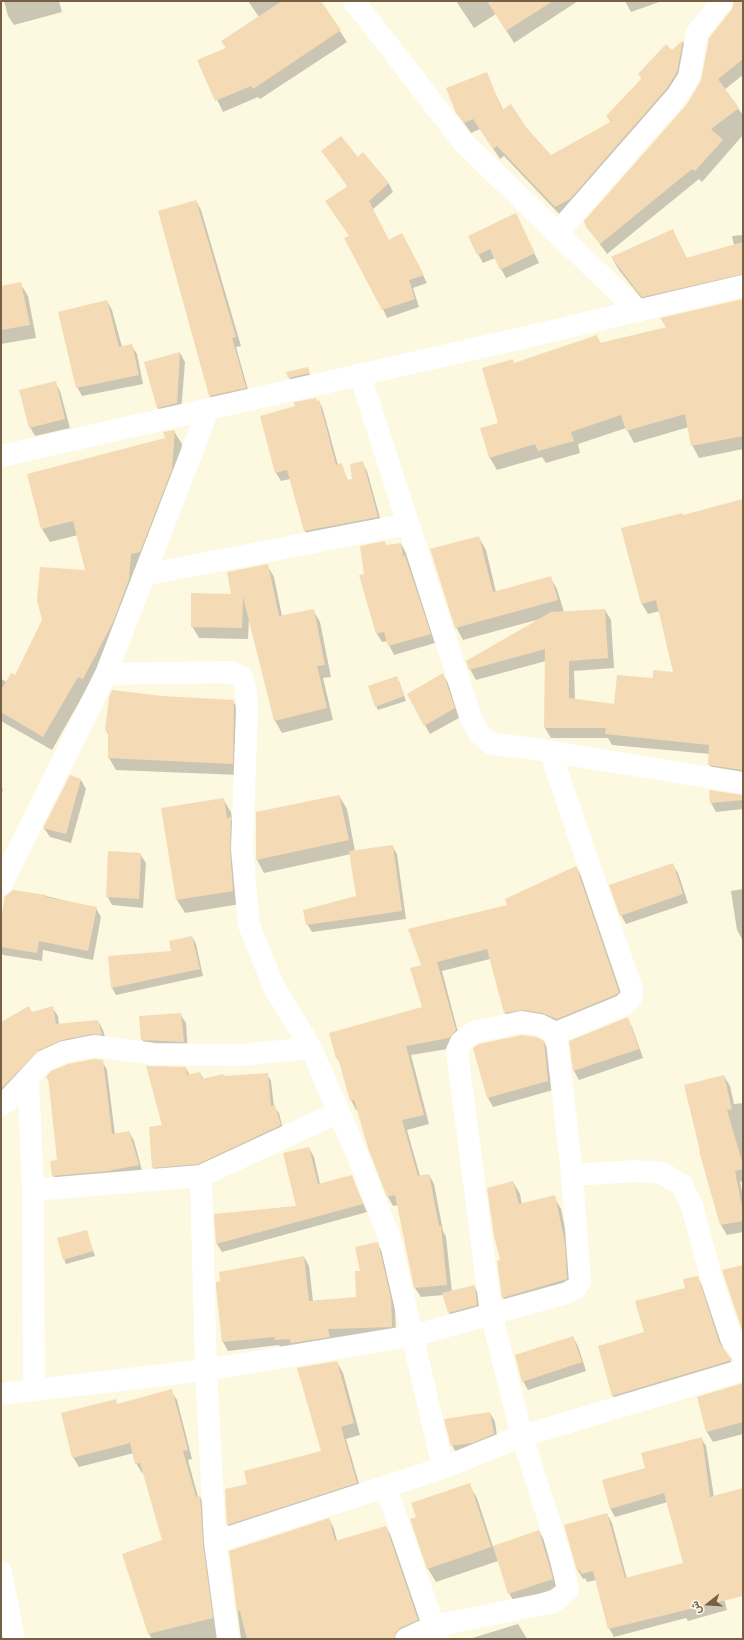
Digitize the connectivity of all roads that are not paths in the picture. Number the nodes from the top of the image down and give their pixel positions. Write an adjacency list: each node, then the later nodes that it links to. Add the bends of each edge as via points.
1 (354, 1): 3 (street, via 463,142)
2 (722, 1): 3 (street, via 697,33 689,77 677,96)
3 (557, 232): 5 (street)
4 (743, 286): 5 (street)
5 (638, 311): 6 (street)
6 (360, 375): 7 (street); 9 (street)
7 (208, 410): 8 (street); 10 (street)
8 (1, 456)
9 (408, 524): 10 (street); 12 (street, via 472,721 479,733 492,744)
10 (144, 575): 11 (street)
11 (106, 674): 14 (street); 16 (street, via 230,672 242,677 246,690 247,711 242,849 249,925 274,987)
12 (550, 751): 13 (street); 15 (street, via 632,990 631,998 622,1006)
13 (743, 783)
14 (1, 885)
15 (556, 1033): 20 (street); 23 (street, via 540,1025 522,1022 474,1032 461,1042 457,1051)
16 (311, 1048): 17 (street, via 241,1055 154,1054 94,1046 64,1052 44,1061); 19 (street)
17 (28, 1079): 18 (street); 22 (street)
18 (1, 1105)
19 (339, 1112): 21 (street); 24 (street, via 390,1238)
20 (572, 1175): 23 (street, via 580,1282 576,1288 567,1292); 25 (street, via 636,1171 662,1173 682,1185 692,1206 731,1338)
21 (201, 1176): 22 (street); 26 (street)
22 (33, 1190): 28 (street)
23 (491, 1313): 24 (street); 30 (street)
24 (412, 1336): 26 (street); 31 (street)
25 (743, 1354)
26 (206, 1370): 28 (street); 33 (street)
27 (743, 1370): 30 (street)
28 (34, 1390): 29 (street)
29 (1, 1394)
30 (522, 1436): 31 (street); 35 (street, via 561,1558 568,1590 554,1602)
31 (443, 1468): 32 (street)
32 (386, 1487): 33 (street); 35 (street)
33 (215, 1542): 37 (street)
34 (1, 1572): 36 (street)
35 (436, 1633): 38 (street)
36 (14, 1639)
37 (228, 1639)
38 (406, 1639)

